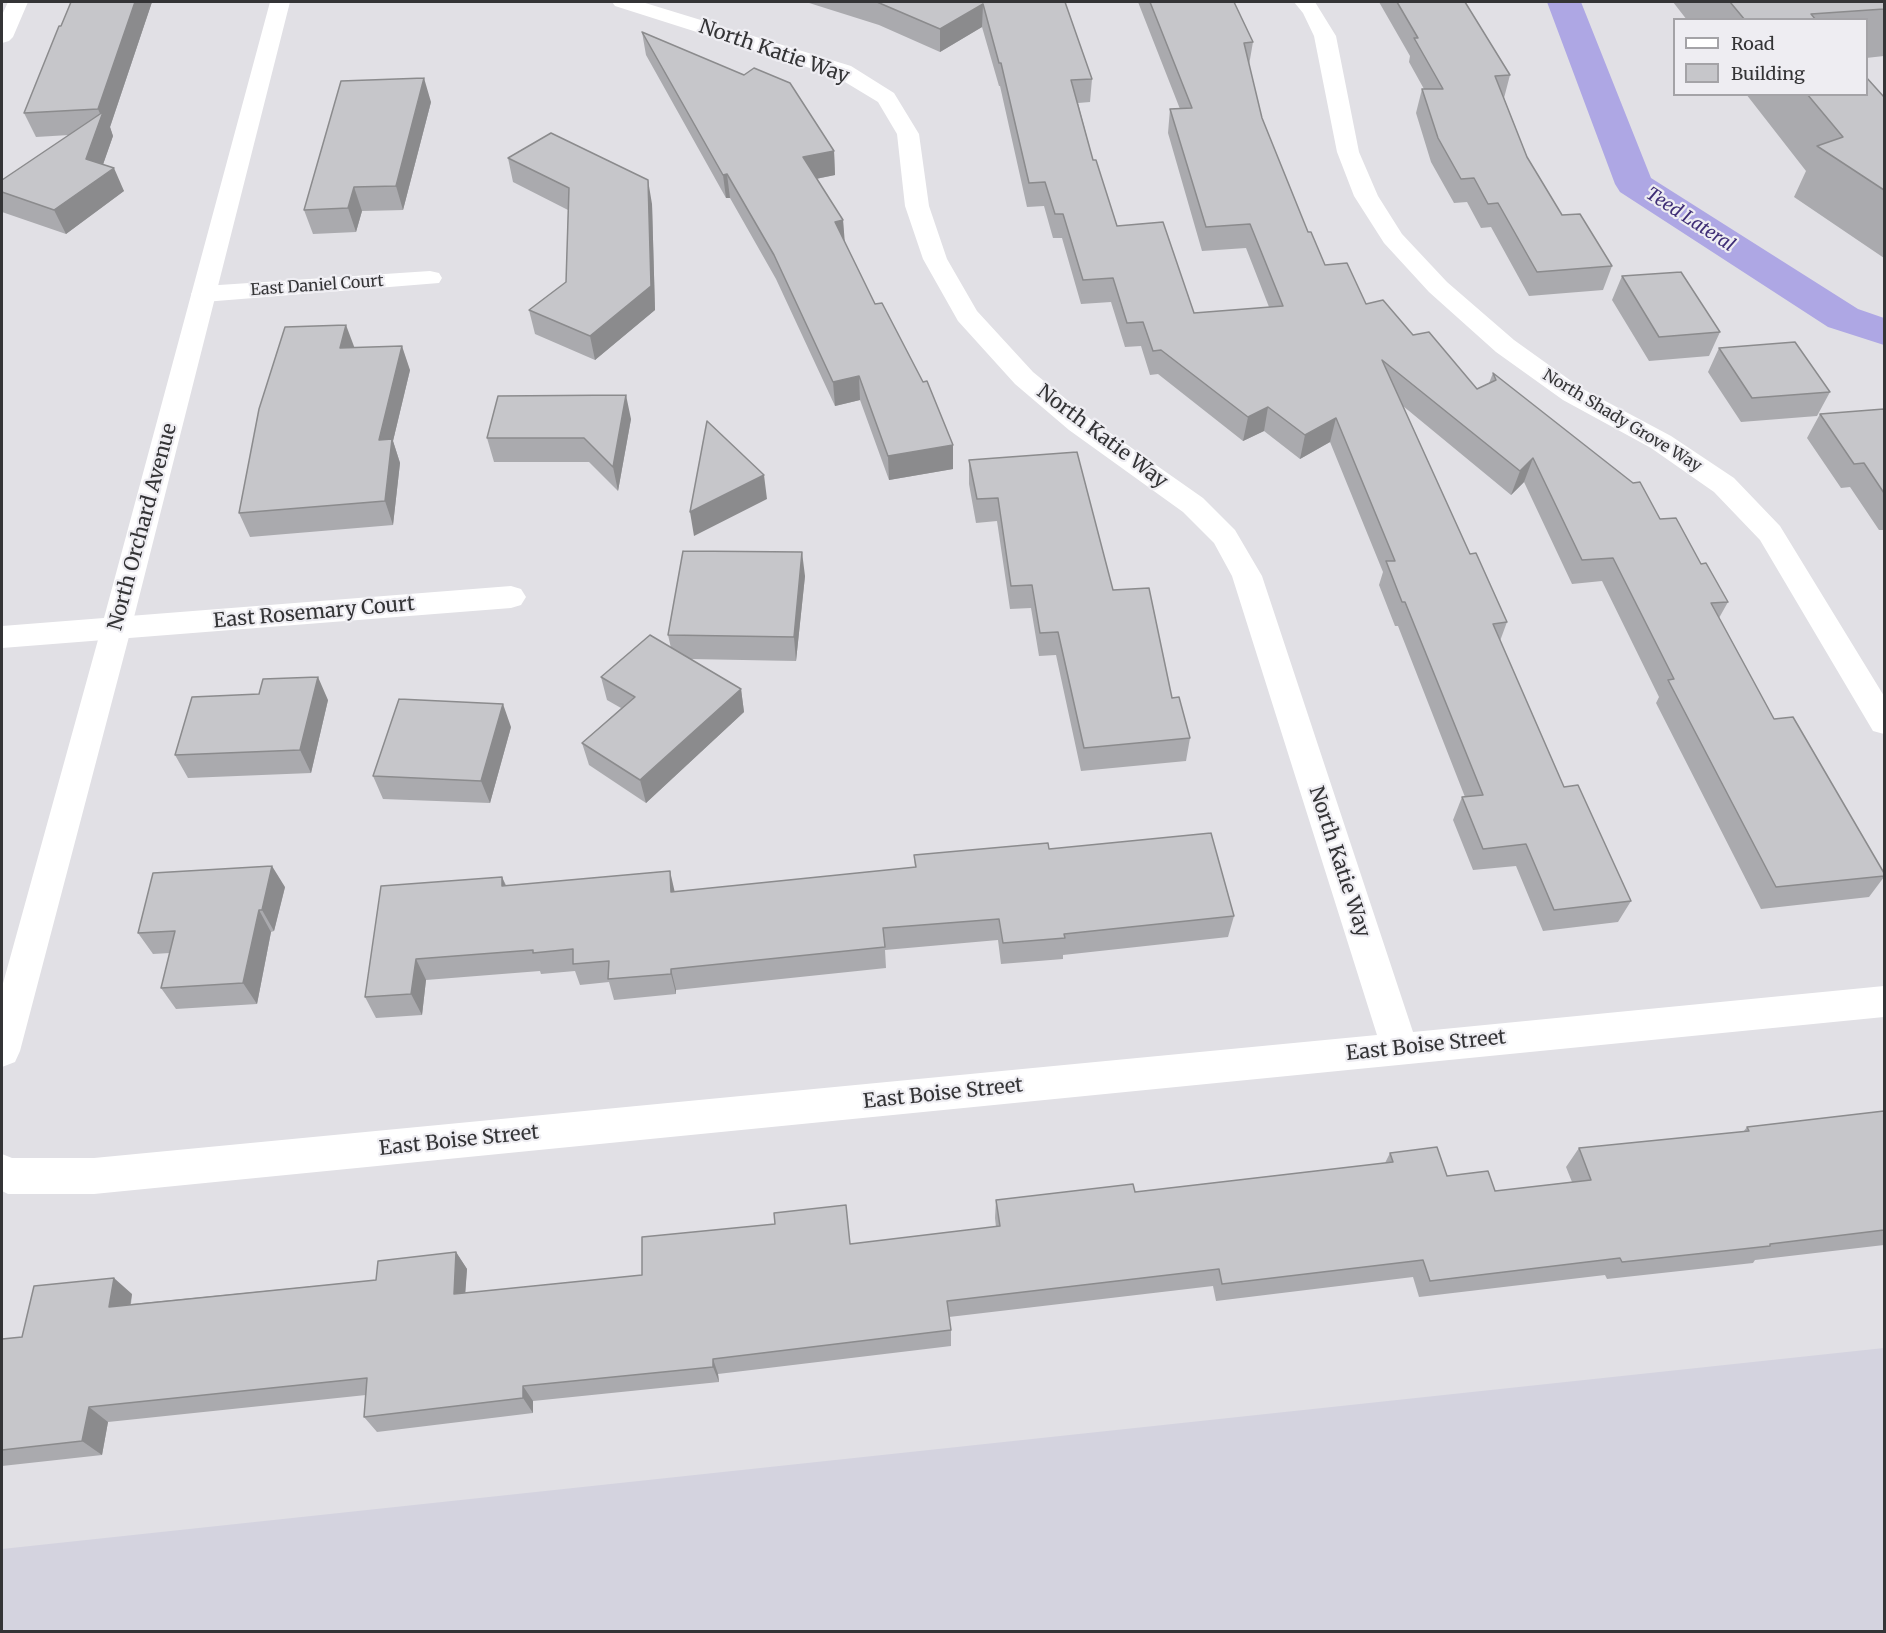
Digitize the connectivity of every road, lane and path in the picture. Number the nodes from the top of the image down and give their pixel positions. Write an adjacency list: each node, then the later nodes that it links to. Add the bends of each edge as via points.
1 (18, 2): 5 (street)
2 (280, 2): 7 (street, North Orchard Avenue)
3 (622, 2): 13 (street, North Katie Way, via 843,71 886,98 908,134 917,206 935,259 967,315 1023,378 1079,424 1193,505 1225,537 1247,576)
4 (1304, 2): 11 (street, North Shady Grove Way, via 1325,36 1348,152 1366,196 1394,238 1438,287 1515,353 1572,394 1661,441 1724,485 1770,533)
5 (2, 37)
6 (430, 278): 7 (street, East Daniel Court)
7 (204, 294): 9 (street, North Orchard Avenue)
8 (511, 597): 9 (street, East Rosemary Court)
9 (116, 629): 10 (street, East Rosemary Court); 14 (street, North Orchard Avenue)
10 (2, 637)
11 (1884, 722)
12 (1884, 1002): 13 (street, East Boise Street)
13 (1400, 1049): 15 (street, East Boise Street, via 94,1176 8,1176)
14 (2, 1051)
15 (2, 1172)

